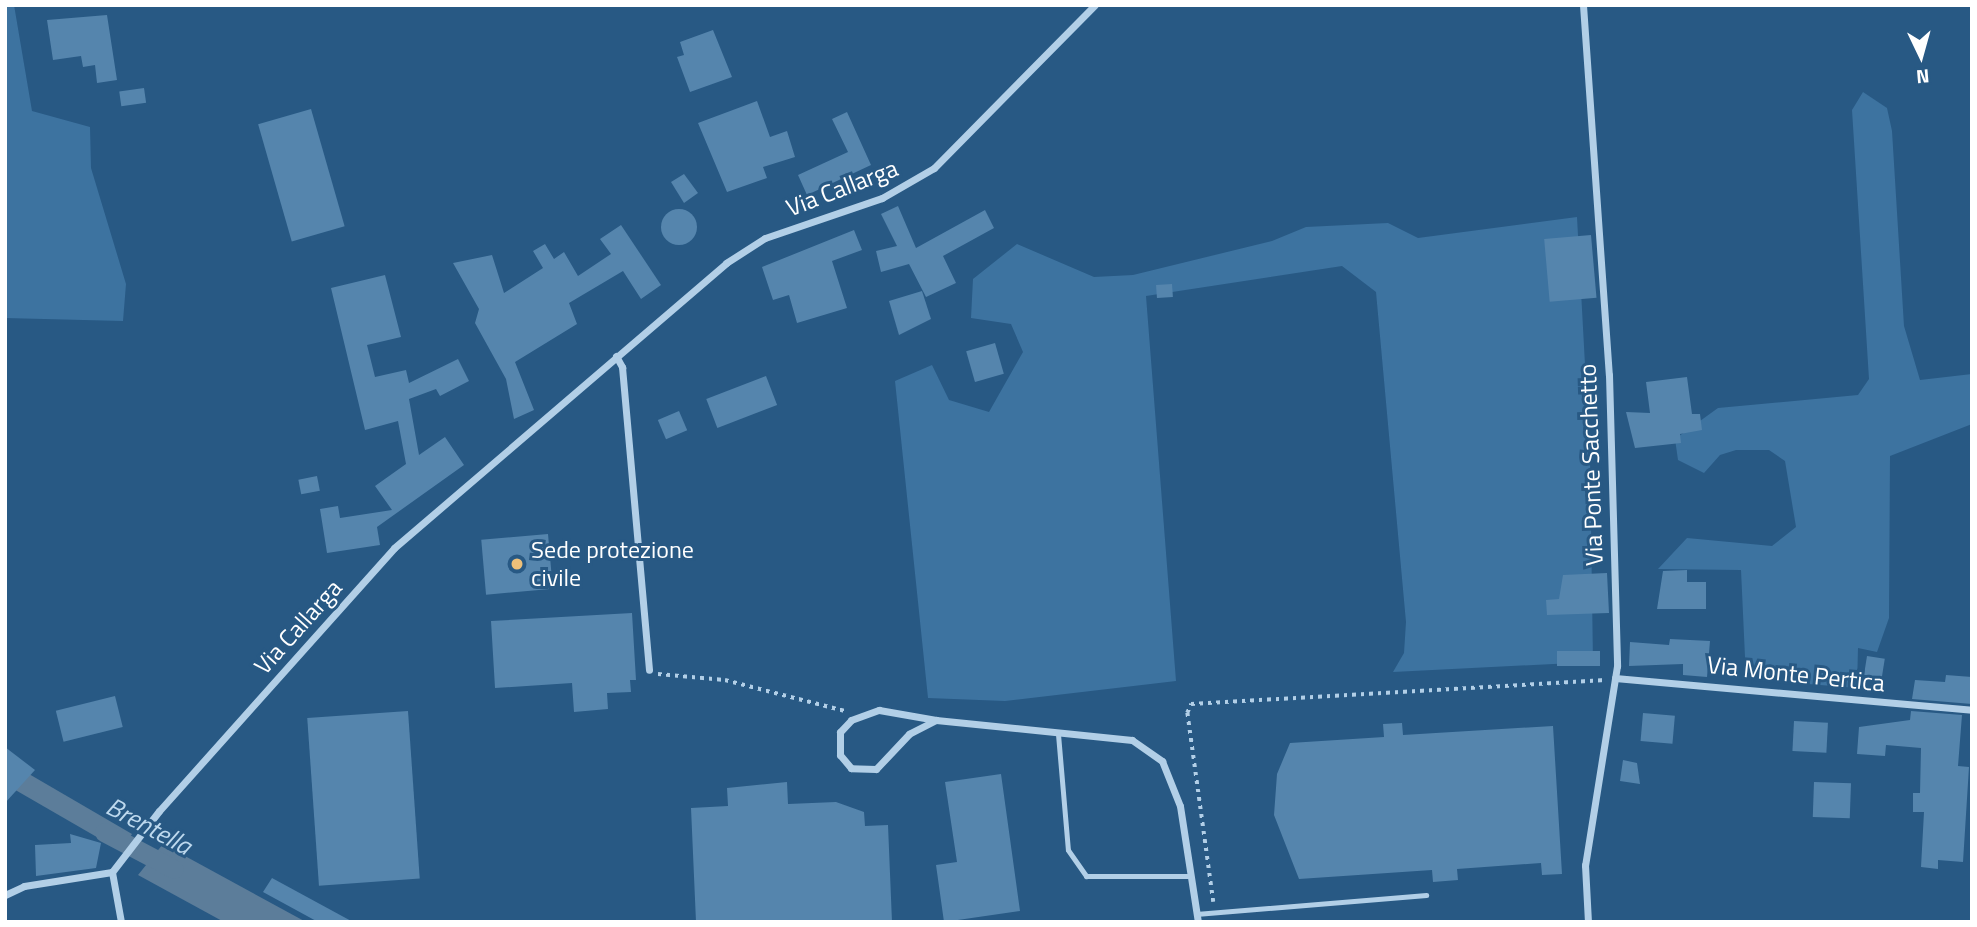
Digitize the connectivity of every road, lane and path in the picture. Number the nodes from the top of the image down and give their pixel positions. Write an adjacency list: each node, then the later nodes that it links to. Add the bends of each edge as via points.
1 (1095, 5): 3 (street, Via Callarga, via 934,168 882,198 765,238)
2 (1583, 5): 5 (street, Via Ponte Sacchetto, via 1609,375)
3 (616, 356): 4 (street, via 622,367); 10 (street, Via Callarga, via 394,548 159,811)
4 (649, 670): 7 (path, via 725,680)
5 (1615, 678): 6 (street, Via Monte Pertica); 14 (path, via 1191,704 1186,713); 17 (street, Via Ponte Sacchetto, via 1585,866)
6 (1972, 710)
7 (859, 716): 8 (street, via 901,711); 8 (street, via 845,725 838,747 851,768 868,771 884,765 909,734)
8 (936, 720): 9 (street)
9 (1058, 734): 11 (street, via 1132,740 1163,761 1180,806); 11 (lane, via 1068,850 1086,876)
10 (112, 873): 12 (street, via 24,886); 16 (street)
11 (1191, 876): 15 (street)
12 (5, 895)
13 (1426, 895): 14 (lane)
14 (1214, 912): 15 (lane)
15 (1197, 918)
16 (121, 922)
17 (1588, 922)

